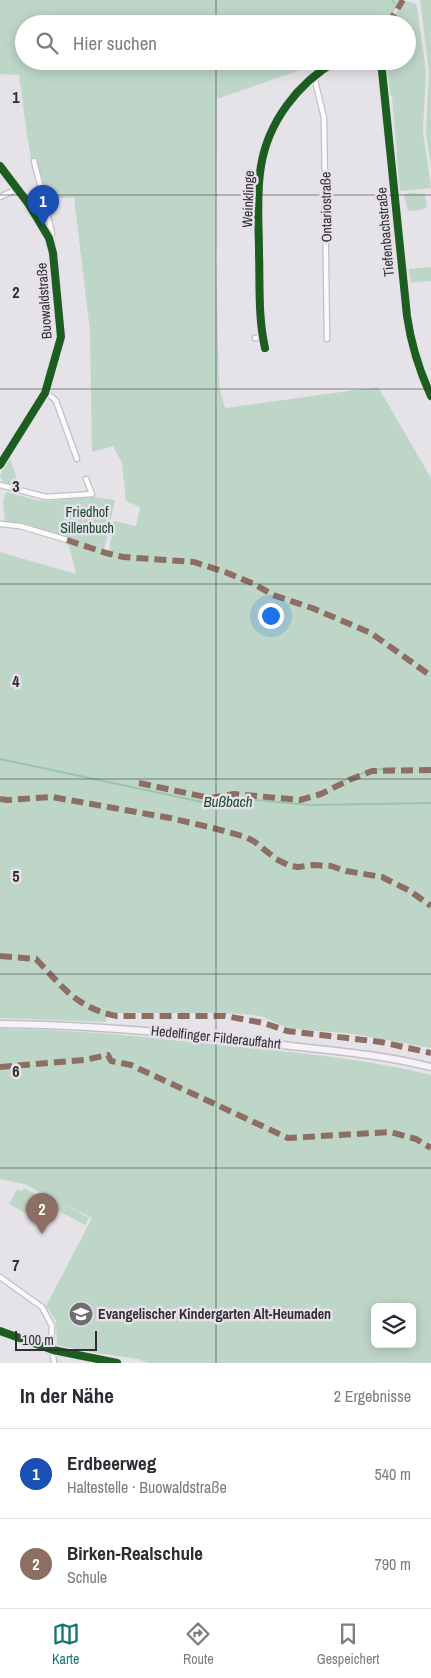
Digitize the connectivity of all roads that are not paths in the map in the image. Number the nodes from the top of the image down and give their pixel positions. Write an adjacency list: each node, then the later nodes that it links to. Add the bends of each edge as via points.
1 (323, 70): 3 (street, Weinklinge)
2 (382, 70): 14 (street, Tiefenbachstraße, via 407,316 415,354)
3 (314, 76): 9 (street, Weinklinge, via 296,93 278,118 261,166 260,324); 11 (street, Ontariostraße, via 324,118)
4 (34, 161): 8 (street, Buowaldstraße, via 52,233)
5 (0, 166): 6 (street, Buowaldstraße)
6 (17, 188): 7 (street); 8 (street, Buowaldstraße)
7 (0, 197)
8 (49, 238): 13 (street, Buowaldstraße, via 61,337)
9 (263, 336): 10 (street); 12 (street, Weinklinge)
10 (256, 338)
11 (328, 339)
12 (265, 348)
13 (45, 393): 15 (street, via 56,402); 16 (street, Buowaldstraße)
14 (431, 396)
15 (76, 459)
16 (0, 465)
17 (86, 479): 18 (street, via 92,494 46,497)
18 (0, 485)
19 (0, 524): 20 (street, via 20,526)
20 (67, 540)
21 (0, 1024): 22 (main road, Hedelfinger Filderauffahrt, via 174,1032 367,1055)
22 (431, 1067)
23 (0, 1276): 25 (street, via 42,1308 52,1326)
24 (0, 1331): 25 (street)
25 (53, 1350): 26 (street); 27 (street)
26 (54, 1363)
27 (117, 1363)

